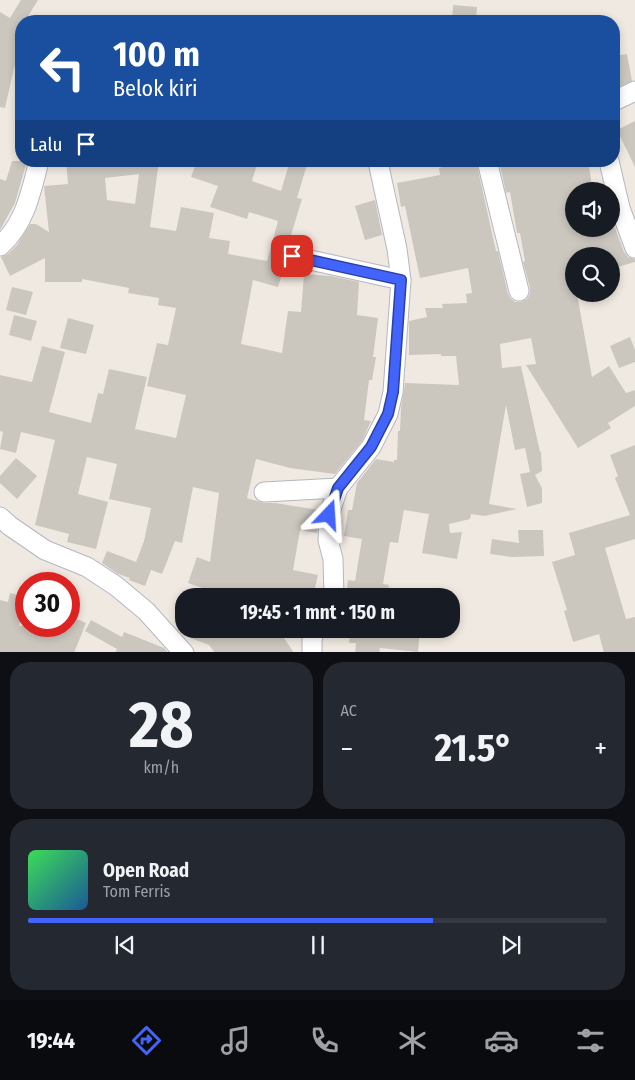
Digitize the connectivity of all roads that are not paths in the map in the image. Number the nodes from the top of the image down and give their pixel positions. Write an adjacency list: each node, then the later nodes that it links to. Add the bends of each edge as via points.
1 (635, 91): 2 (street)
2 (620, 98)
3 (38, 167): 7 (street, via 20,221)
4 (379, 167): 10 (street)
5 (488, 167): 11 (street)
6 (610, 167): 8 (street, via 620,208)
7 (0, 246)
8 (635, 248)
9 (292, 256): 10 (street)
10 (401, 280): 12 (street, via 393,392 388,414 371,447)
11 (519, 291)
12 (338, 488): 13 (street); 15 (street, via 329,515 328,540 333,559)
13 (264, 492)
14 (0, 517): 17 (street, via 45,550 87,567 116,586 146,610)
15 (334, 588)
16 (313, 638): 18 (street)
17 (184, 652)
18 (312, 652)

